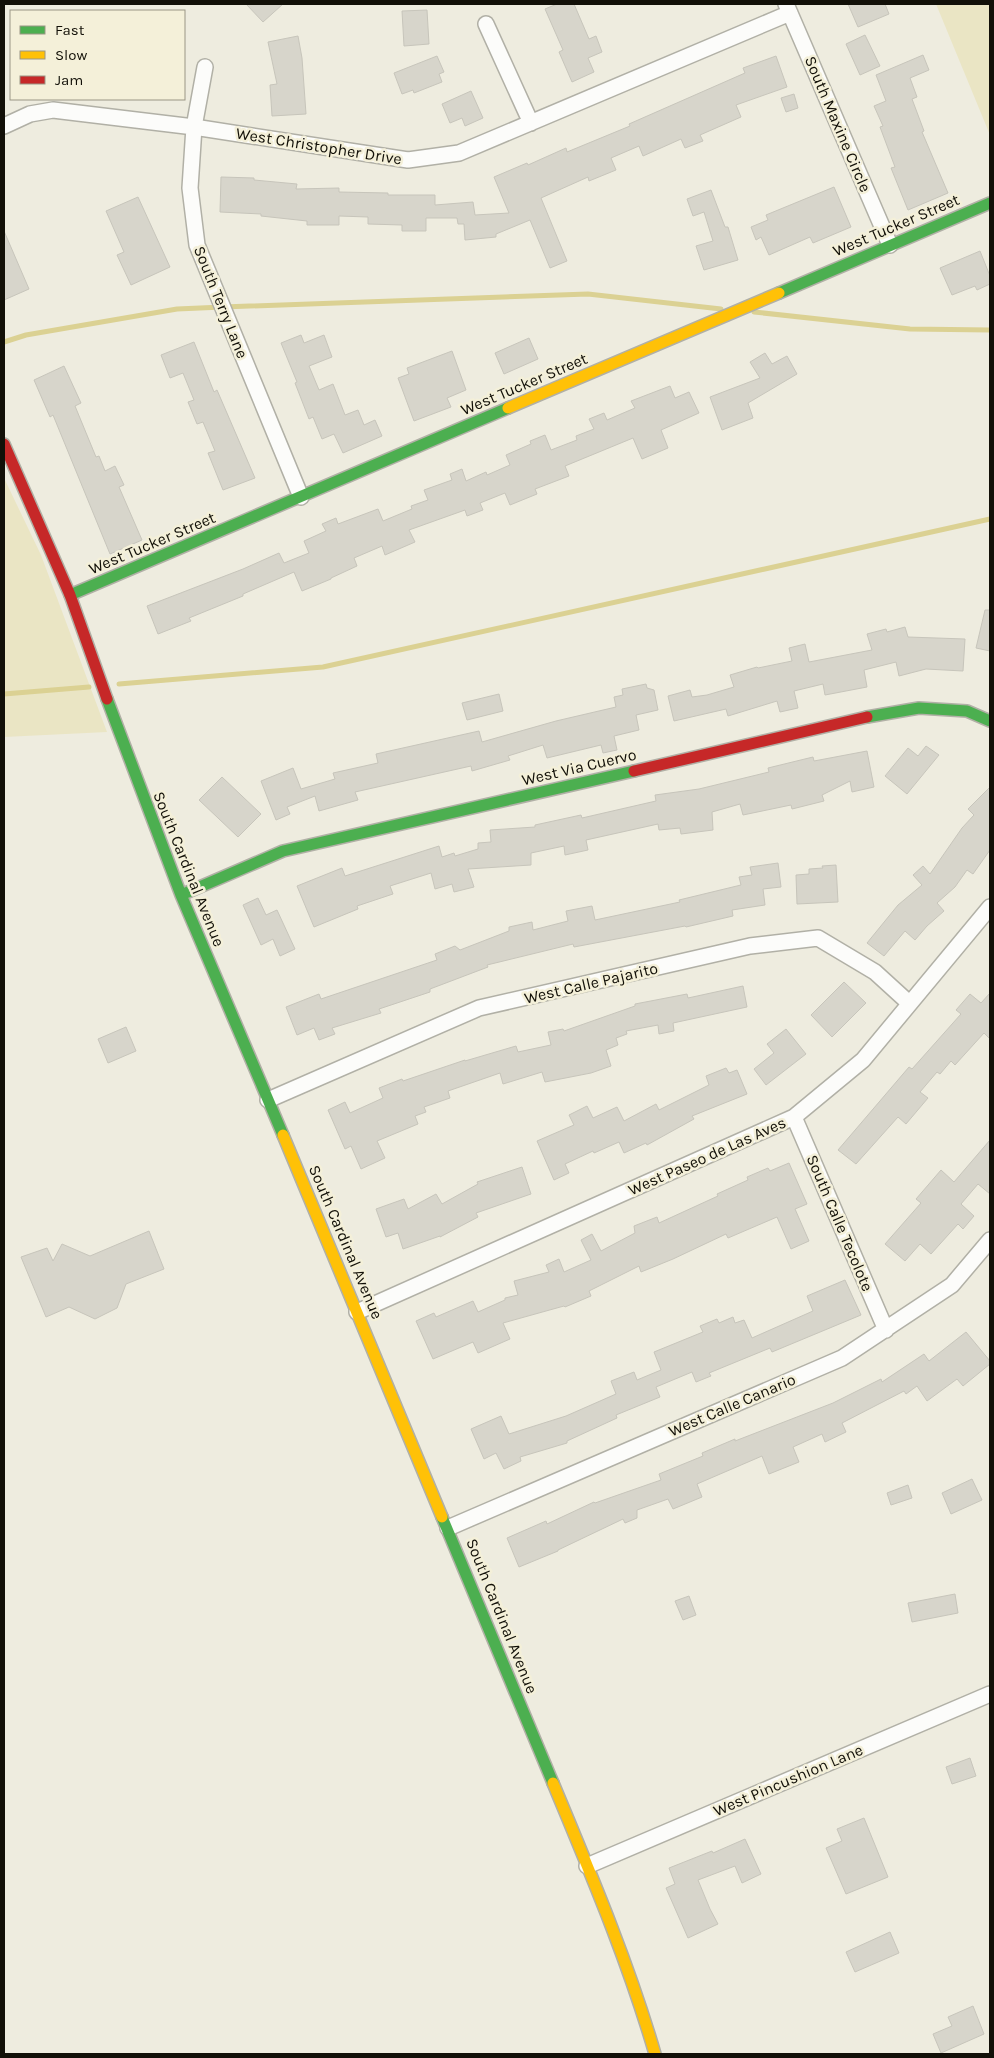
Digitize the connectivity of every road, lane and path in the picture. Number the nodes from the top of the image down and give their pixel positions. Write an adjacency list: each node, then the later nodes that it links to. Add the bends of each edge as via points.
1 (788, 8): 4 (street, West Christopher Drive); 8 (street, South Maxine Circle)
2 (486, 24): 4 (street)
3 (205, 67): 6 (street, South Terry Lane)
4 (531, 123): 6 (street, West Christopher Drive, via 459,154 408,160)
5 (4, 126): 6 (street, West Christopher Drive, via 30,114 53,110)
6 (194, 127): 10 (street, South Terry Lane, via 190,188 197,245)
7 (990, 203): 8 (street, West Tucker Street)
8 (890, 245): 10 (street, West Tucker Street)
9 (4, 444): 11 (street, South Cardinal Avenue)
10 (301, 497): 11 (street, West Tucker Street)
11 (70, 595): 13 (street, South Cardinal Avenue)
12 (990, 721): 13 (street, West Via Cuervo, via 967,711 919,708 867,717 283,851)
13 (181, 895): 16 (street, South Cardinal Avenue)
14 (990, 907): 15 (street, West Paseo de Las Aves)
15 (910, 1003): 16 (street, West Calle Pajarito, via 875,972 818,938 750,946 479,1008); 17 (street, West Paseo de Las Aves, via 863,1060)
16 (268, 1100): 19 (street, South Cardinal Avenue)
17 (794, 1117): 19 (street, West Paseo de Las Aves); 20 (street, South Calle Tecolote)
18 (990, 1240): 20 (street, West Calle Canario, via 952,1284)
19 (357, 1312): 21 (street, South Cardinal Avenue)
20 (886, 1330): 21 (street, West Calle Canario, via 842,1358)
21 (448, 1528): 23 (street, South Cardinal Avenue)
22 (990, 1694): 23 (street, West Pincushion Lane)
23 (587, 1866): 24 (street, South Cardinal Avenue, via 626,1963)
24 (655, 2054)

